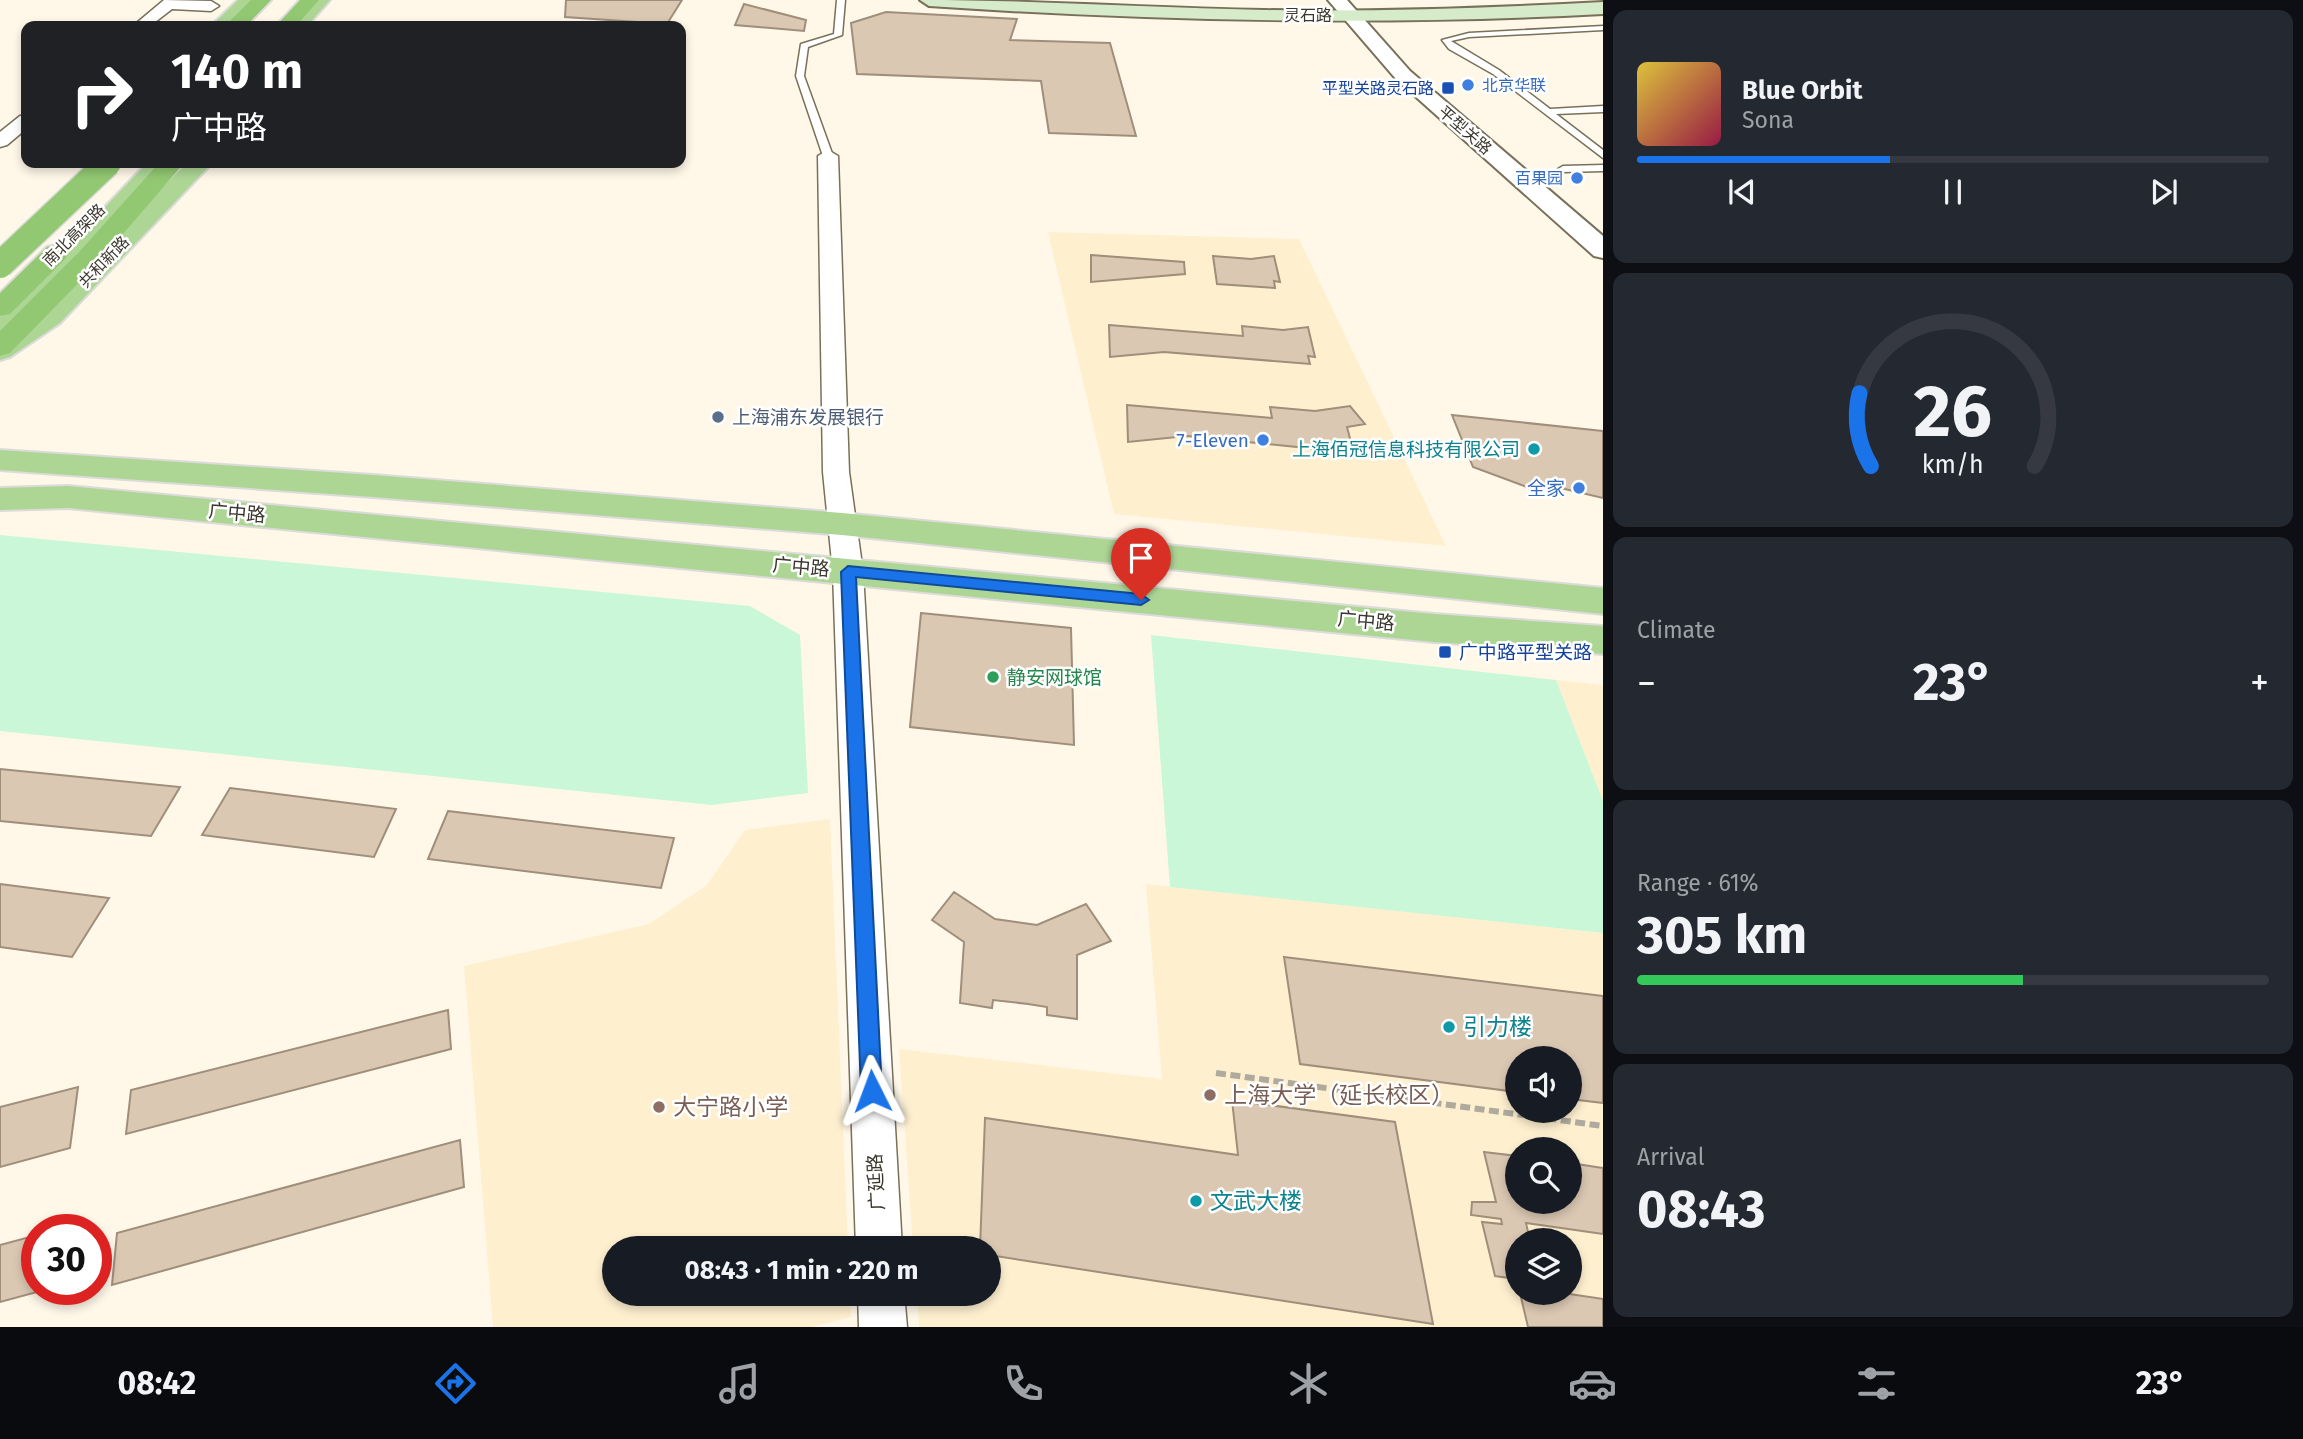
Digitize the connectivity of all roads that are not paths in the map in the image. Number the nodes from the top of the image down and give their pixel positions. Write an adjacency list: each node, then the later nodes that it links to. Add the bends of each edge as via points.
1 (249, 0): 15 (main road)
2 (262, 0): 16 (highway)
3 (277, 0): 17 (highway)
4 (310, 0): 18 (highway)
5 (841, 0): 26 (lane, via 838,35 804,46 800,76)
6 (929, 0): 11 (main road, 灵石路, via 1167,13)
7 (1044, 0): 11 (main road, 灵石路)
8 (1603, 1): 11 (main road, 灵石路)
9 (170, 2): 10 (street); 14 (street)
10 (211, 6)
11 (1353, 8): 12 (main road, 灵石路); 35 (street, 平型关路, via 1440,89); 37 (street, 平型关路, via 1395,67)
12 (1603, 8)
13 (328, 10): 19 (main road)
14 (147, 21)
15 (226, 21)
16 (240, 21)
17 (256, 21)
18 (296, 21)
19 (304, 21)
20 (1603, 28): 22 (lane, via 1446,40)
21 (1603, 109): 22 (lane)
22 (1548, 112): 25 (lane)
23 (21, 124): 24 (street)
24 (0, 141)
25 (1603, 155)
26 (828, 156): 44 (street, 广延路, via 836,472)
27 (89, 168): 36 (main road)
28 (103, 168): 38 (highway, 南北高架路, bridge)
29 (143, 168): 39 (highway, 南北高架路)
30 (155, 168): 40 (main road, 共和新路)
31 (168, 168): 41 (highway)
32 (195, 168): 41 (main road, 共和新路, via 50,317)
33 (1603, 168): 34 (lane)
34 (1563, 169)
35 (1603, 227)
36 (0, 247)
37 (1603, 250)
38 (0, 265)
39 (0, 308)
40 (0, 334)
41 (0, 349)
42 (0, 460): 44 (main road, 广中路)
43 (0, 499): 45 (main road, 广中路, via 68,497)
44 (842, 524): 45 (street, 广延路); 46 (main road, 广中路)
45 (848, 572): 47 (main road, 广中路); 48 (street, 广延路)
46 (1603, 601)
47 (1603, 640)
48 (878, 1236)
49 (882, 1306): 50 (street)
50 (883, 1327)

